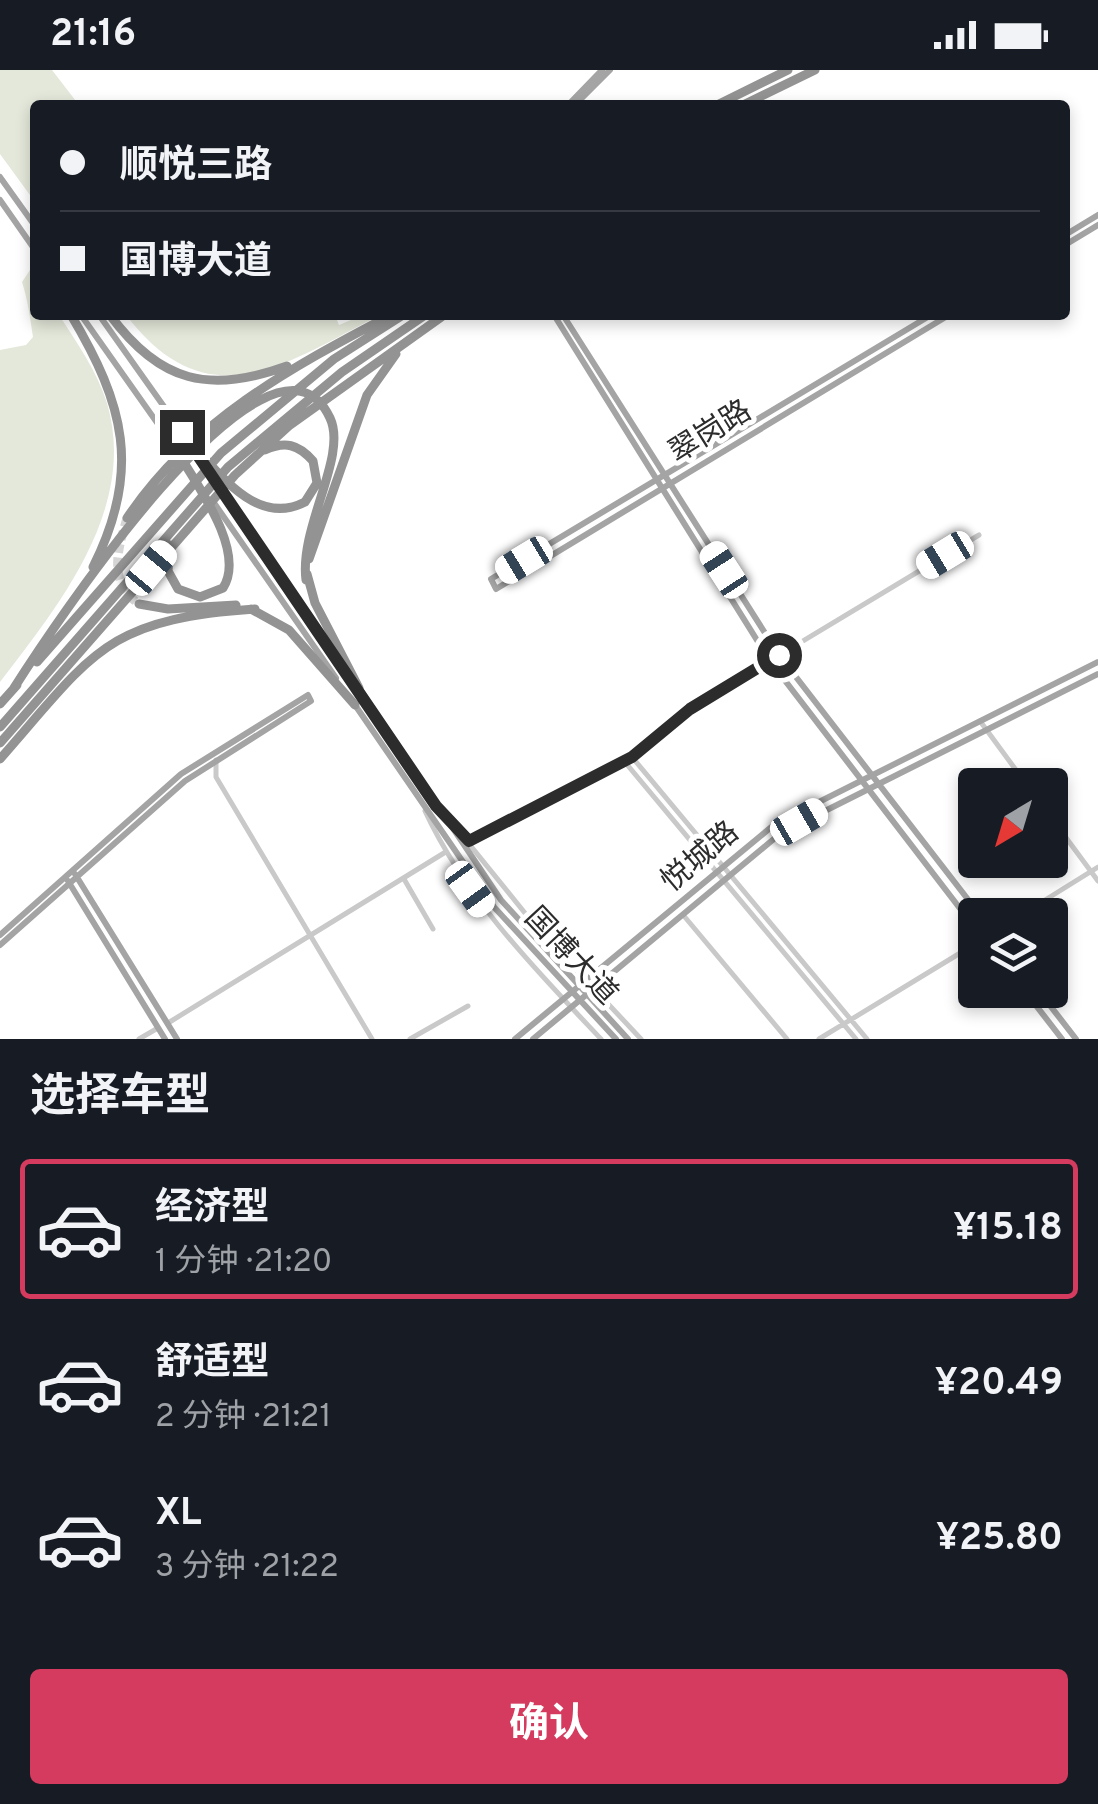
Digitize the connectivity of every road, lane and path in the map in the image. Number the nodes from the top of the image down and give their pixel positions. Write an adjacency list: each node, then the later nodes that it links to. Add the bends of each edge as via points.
1 (602, 70): 5 (main road)
2 (610, 70): 6 (main road)
3 (788, 70): 7 (highway)
4 (815, 70): 8 (highway)
5 (575, 100)
6 (577, 100)
7 (727, 100)
8 (753, 100)
9 (0, 177): 12 (main road)
10 (0, 200): 16 (main road)
11 (1098, 215): 14 (main road)
12 (30, 219)
13 (1098, 225): 15 (main road)
14 (1070, 231)
15 (1070, 241)
16 (30, 243)
17 (74, 320): 45 (highway, via 115,402 124,469 110,533)
18 (85, 320): 33 (main road, 国博大道)
19 (102, 320): 31 (main road, 国博大道)
20 (114, 320): 30 (highway, via 142,353 191,378 247,381)
21 (381, 320): 30 (highway)
22 (395, 320): 53 (highway, via 334,360 221,453)
23 (418, 320): 36 (highway, via 328,383)
24 (437, 320): 29 (highway)
25 (557, 320): 37 (main road)
26 (566, 320): 37 (main road)
27 (923, 320): 37 (main road, 翠岗路)
28 (942, 320): 38 (main road, 翠岗路)
29 (405, 343): 34 (highway); 44 (highway, via 367,395 311,544)
30 (304, 360): 32 (highway)
31 (182, 432): 34 (highway, via 236,489 264,507 292,509 312,494 317,472 304,450 283,443); 54 (main road, 国博大道)
32 (206, 434): 35 (highway); 44 (highway, via 280,392 304,394 324,408 334,430 332,457 304,543)
33 (170, 440): 43 (highway, via 227,542 233,564 223,588 200,597 178,589 168,571); 56 (main road, 国博大道)
34 (258, 454): 36 (highway)
35 (168, 471): 41 (highway); 45 (highway)
36 (231, 471): 40 (highway)
37 (660, 478): 38 (main road); 39 (main road); 39 (main road, 翠岗路, via 490,579 496,589)
38 (670, 485): 39 (main road, 翠岗路); 48 (main road)
39 (662, 490): 49 (main road)
40 (195, 508): 43 (highway); 58 (highway)
41 (127, 518)
42 (978, 535): 48 (street)
43 (170, 544): 60 (highway)
44 (306, 580): 54 (highway)
45 (83, 587): 53 (highway)
46 (139, 604): 47 (highway)
47 (255, 610): 56 (highway, via 289,630); 62 (highway, via 167,620 110,641)
48 (779, 655): 49 (street); 67 (main road)
49 (770, 661): 61 (street, via 690,709); 69 (main road)
50 (1098, 662): 51 (main road, 悦城路)
51 (1090, 667): 52 (street); 57 (main road, 悦城路)
52 (1098, 675): 59 (main road, 悦城路)
53 (14, 688): 55 (highway)
54 (360, 688): 72 (main road, 国博大道)
55 (0, 704)
56 (355, 705): 73 (main road, 国博大道)
57 (980, 721): 59 (street); 67 (main road, 悦城路)
58 (0, 727)
59 (987, 731): 65 (street); 70 (main road, 悦城路)
60 (0, 743)
61 (632, 757): 64 (street); 79 (street)
62 (0, 759)
63 (216, 759): 66 (main road); 68 (street); 80 (main road, via 310,698 195,764)
64 (624, 761): 75 (street); 79 (street)
65 (1014, 768)
66 (200, 770): 68 (street); 80 (main road)
67 (870, 774): 69 (main road, 悦城路); 70 (main road)
68 (216, 776): 91 (street)
69 (861, 778): 71 (main road); 79 (main road, 悦城路, via 775,824)
70 (877, 783): 71 (main road, 悦城路); 85 (main road)
71 (868, 788): 83 (main road, 悦城路, via 781,833); 87 (main road)
72 (436, 806): 75 (street); 114 (main road, 国博大道, via 501,900)
73 (425, 811): 76 (street); 113 (main road, 国博大道, via 494,907)
74 (1068, 840): 78 (street)
75 (469, 841): 94 (street)
76 (444, 853): 81 (street); 96 (street)
77 (1098, 866): 78 (street)
78 (1091, 871): 84 (street); 86 (street)
79 (722, 872): 83 (street); 94 (main road, 悦城路)
80 (75, 873): 82 (main road); 102 (main road)
81 (404, 878): 89 (street); 91 (street)
82 (67, 880): 90 (main road); 92 (main road); 104 (main road)
83 (728, 880): 88 (main road, 悦城路); 101 (street); 103 (street)
84 (1098, 880)
85 (967, 898)
86 (1048, 898)
87 (958, 906)
88 (684, 916): 95 (main road, 悦城路); 116 (street)
89 (433, 929)
90 (0, 935)
91 (310, 936): 102 (street); 108 (street)
92 (0, 945)
93 (958, 954): 101 (street)
94 (588, 982): 95 (street); 96 (main road, 悦城路)
95 (596, 990): 98 (main road, 悦城路); 115 (street)
96 (565, 1001): 98 (street); 110 (main road, 悦城路)
97 (468, 1006): 109 (street)
98 (572, 1008): 111 (main road, 悦城路); 112 (street)
99 (1038, 1008): 120 (main road)
100 (1052, 1008): 121 (main road)
101 (851, 1020): 103 (street); 119 (street)
102 (167, 1023): 104 (street); 107 (main road)
103 (844, 1024): 117 (street); 118 (street)
104 (158, 1028): 105 (street); 106 (main road)
105 (139, 1039)
106 (164, 1039)
107 (176, 1039)
108 (372, 1039)
109 (410, 1039)
110 (515, 1039)
111 (533, 1039)
112 (601, 1039)
113 (616, 1039)
114 (628, 1039)
115 (641, 1039)
116 (787, 1039)
117 (819, 1039)
118 (856, 1039)
119 (867, 1039)
120 (1062, 1039)
121 (1076, 1039)

